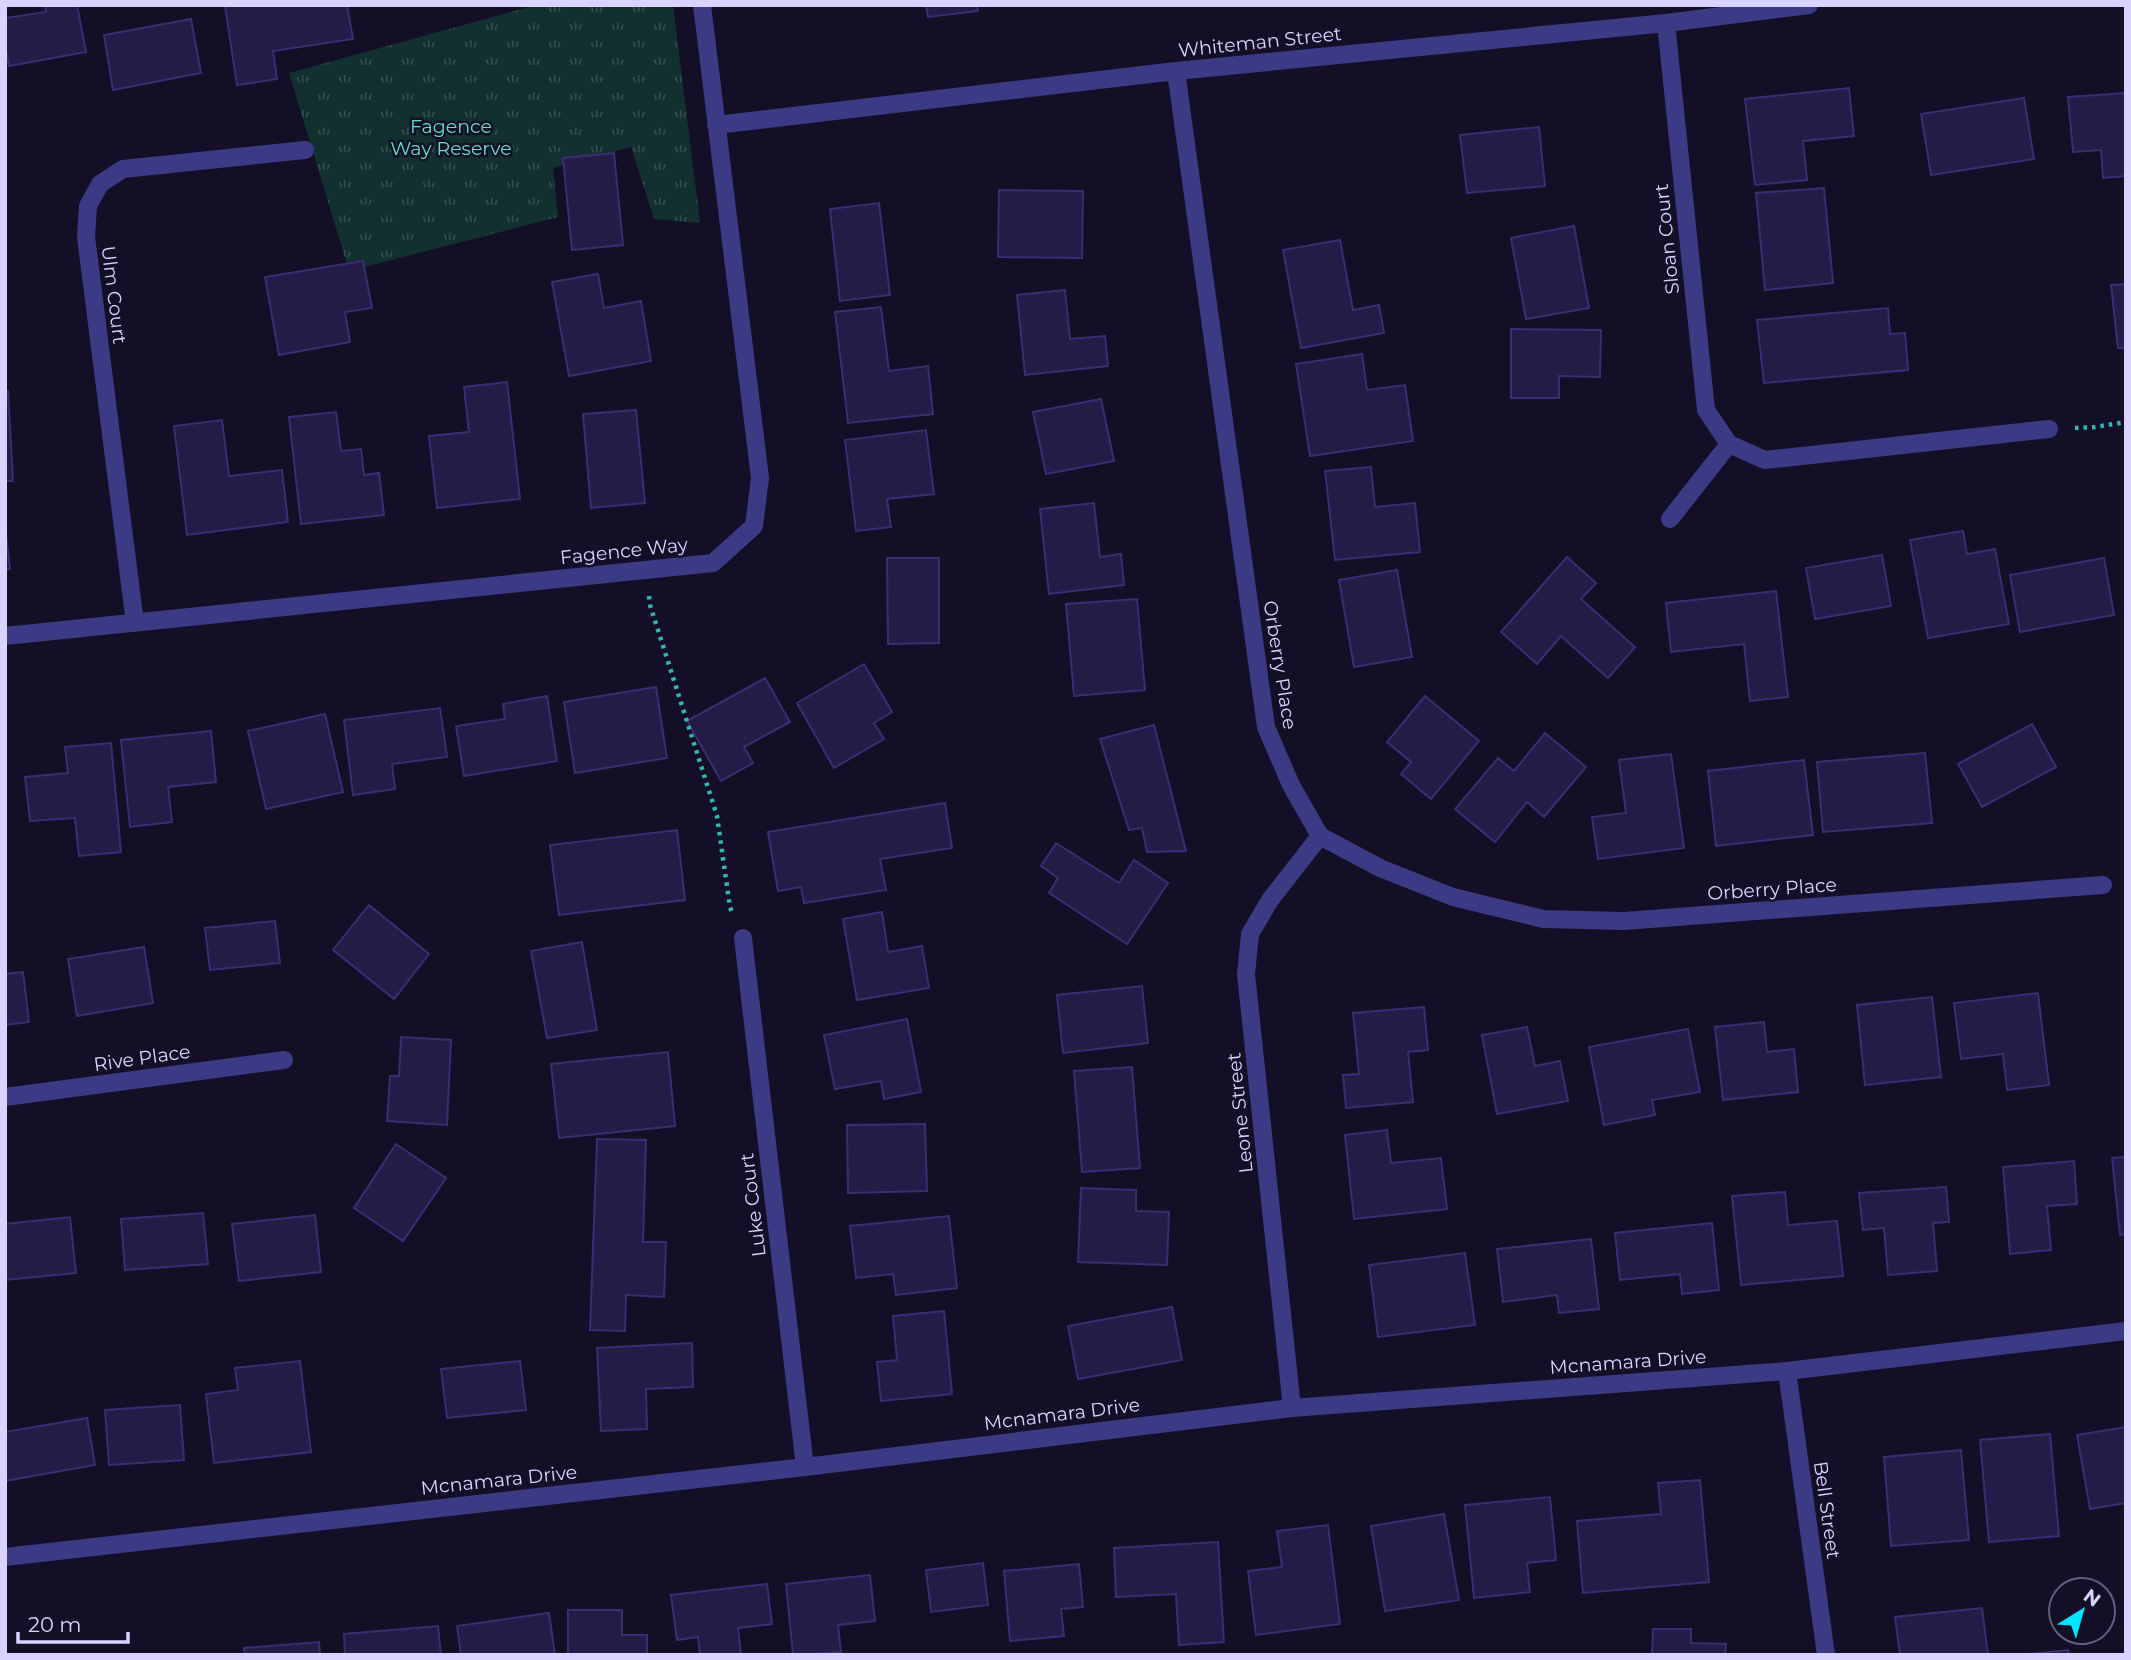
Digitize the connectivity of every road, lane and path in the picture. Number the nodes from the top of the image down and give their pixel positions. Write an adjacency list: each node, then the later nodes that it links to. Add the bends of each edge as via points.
1 (702, 5): 5 (street, Fagence Way)
2 (1809, 5): 3 (street, Whiteman Street)
3 (1666, 23): 4 (street, Whiteman Street); 9 (street, Sloan Court, via 1706,411)
4 (1175, 71): 5 (street, Whiteman Street); 14 (street, Orberry Place, via 1265,727)
5 (716, 125): 11 (street, Fagence Way, via 760,478 754,526 713,563)
6 (305, 150): 12 (street, Ulm Court, via 123,169 100,184 88,206 86,237)
7 (2126, 422): 8 (path)
8 (2049, 429): 9 (street, via 1765,460)
9 (1729, 444): 10 (street)
10 (1670, 519)
11 (647, 570): 12 (street, Fagence Way); 16 (path, via 650,605 717,816 730,906)
12 (135, 623): 13 (street, Fagence Way)
13 (5, 636)
14 (1320, 836): 15 (street, Orberry Place, via 1380,868 1453,897 1543,919 1624,921); 21 (street, Leone Street, via 1250,934 1246,974)
15 (2103, 885)
16 (743, 938): 22 (street, Luke Court)
17 (284, 1060): 18 (street, Rive Place)
18 (5, 1097)
19 (2126, 1331): 20 (street, Mcnamara Drive)
20 (1787, 1371): 21 (street, Mcnamara Drive); 24 (street, Bell Street)
21 (1292, 1408): 22 (street, Mcnamara Drive)
22 (805, 1466): 23 (street, Mcnamara Drive)
23 (5, 1557)
24 (1826, 1655)

